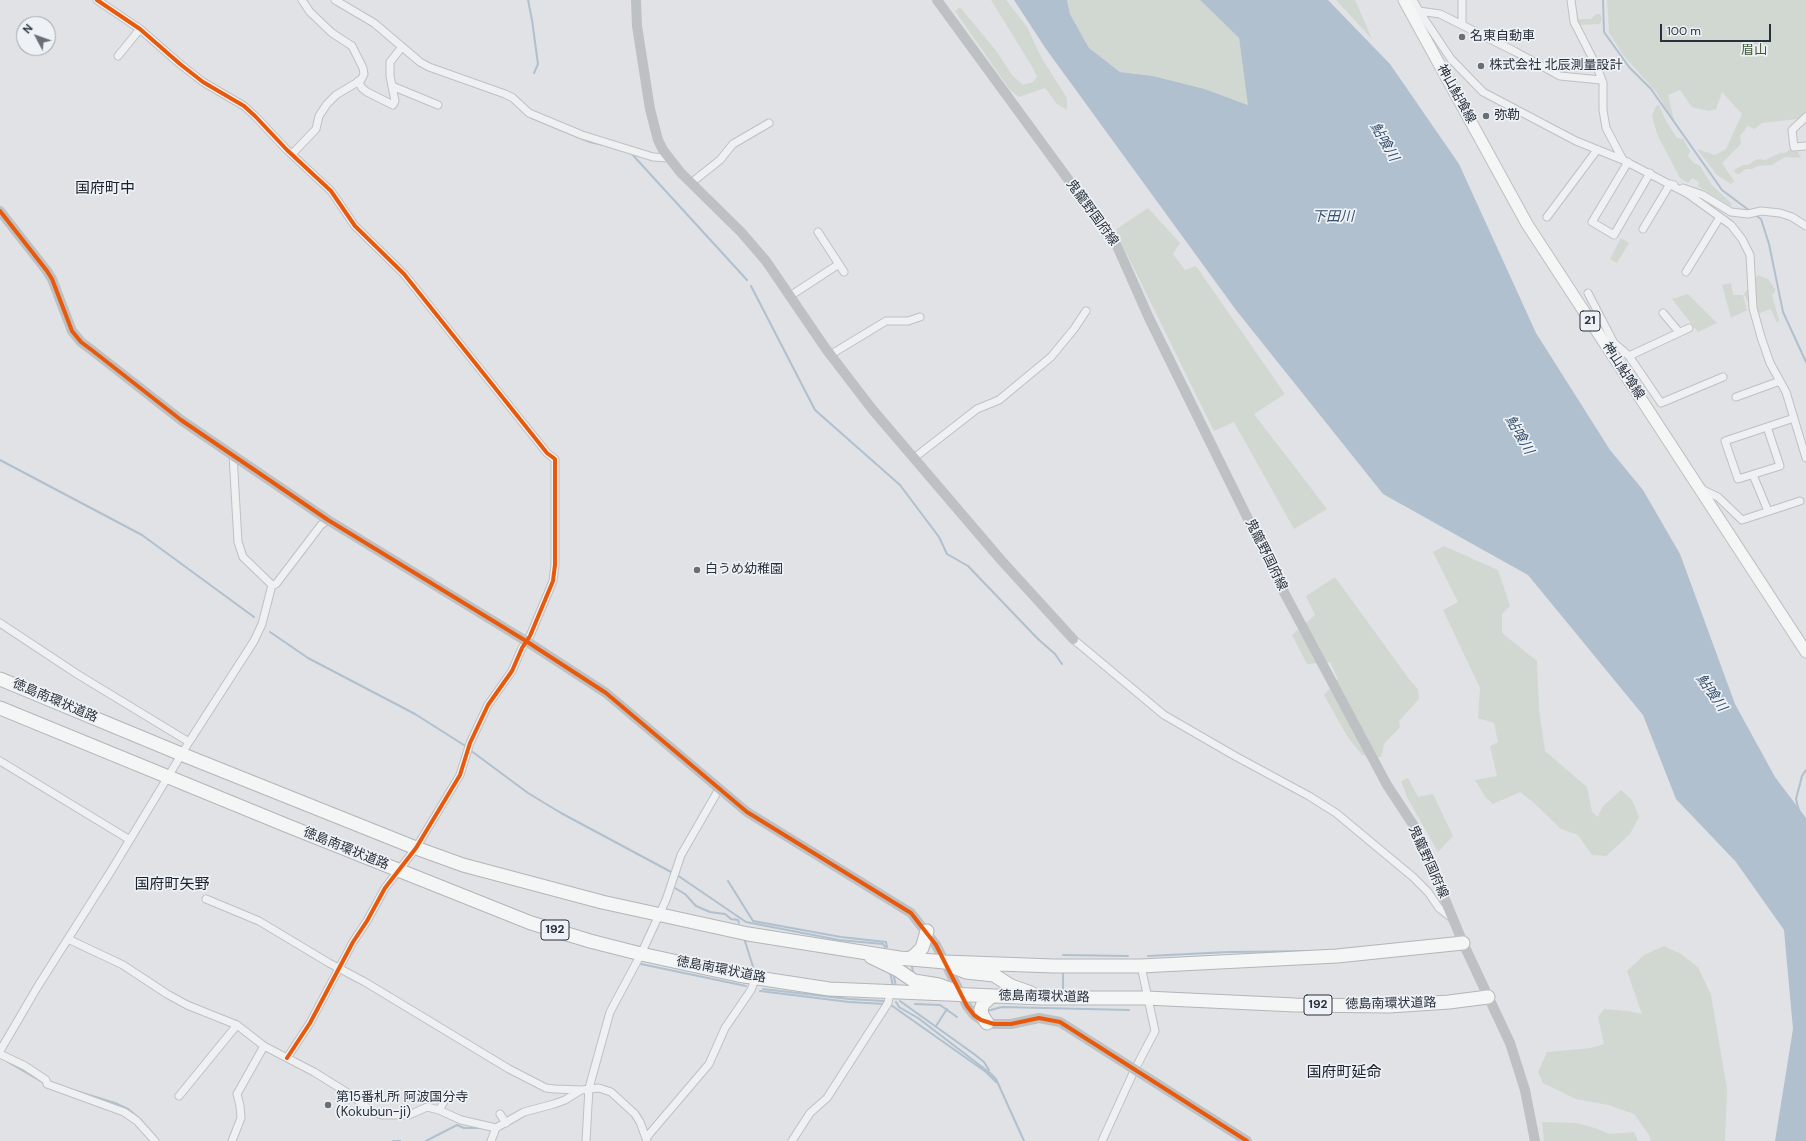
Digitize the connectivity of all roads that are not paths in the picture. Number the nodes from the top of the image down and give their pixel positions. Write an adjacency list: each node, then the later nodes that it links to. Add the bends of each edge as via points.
1 (97, 0): 11 (street)
2 (302, 0): 15 (street, via 310,12 332,33 352,46 363,68 364,74)
3 (335, 0): 12 (street, via 374,23)
4 (636, 0): 23 (street, via 637,26 650,109 658,140)
5 (937, 0): 77 (street, 鬼籠野国府線, via 1117,246 1149,318 1285,594 1387,786 1416,829)
6 (1407, 0): 9 (street); 44 (main road, 神山鮎喰線 / 21, via 1527,224)
7 (1462, 0): 10 (street)
8 (1571, 0): 14 (street, via 1574,22)
9 (1419, 11): 10 (street, via 1440,14); 21 (street, via 1451,59 1483,92)
10 (1462, 25): 14 (street, via 1560,76)
11 (140, 30): 13 (street); 22 (street, via 203,82 244,106)
12 (402, 47): 16 (street, via 390,62); 23 (street, via 429,67 505,94 529,113 548,121 653,156)
13 (118, 56)
14 (1601, 80): 24 (street, via 1606,128)
15 (358, 81): 16 (street, via 367,92 393,105 395,101); 22 (street, via 327,104 319,116 316,129)
16 (392, 86): 17 (street)
17 (438, 105)
18 (1806, 117): 20 (street, via 1792,130 1794,147)
19 (769, 123): 26 (street, via 733,144 720,160)
20 (1806, 146)
21 (1597, 150): 24 (street); 29 (street)
22 (292, 154): 63 (street, via 331,191 355,226 404,274 555,459 553,581)
23 (668, 158): 26 (street)
24 (1625, 161): 25 (street); 25 (street, via 1592,222 1614,235)
25 (1650, 173): 27 (street)
26 (691, 183): 38 (street, via 741,232 766,261)
27 (1670, 184): 30 (street); 31 (street, via 1703,195 1731,212 1780,213); 32 (street)
28 (0, 211): 52 (street, via 52,279 72,331 81,342 161,405)
29 (1547, 217)
30 (1720, 217): 36 (street); 48 (street, via 1731,225 1750,255 1752,308 1764,349)
31 (1806, 226)
32 (1643, 229)
33 (818, 232): 34 (street)
34 (839, 264): 35 (street); 38 (street)
35 (844, 272)
36 (1686, 272)
37 (1588, 293): 44 (street)
38 (790, 296): 45 (street)
39 (1086, 311): 53 (street, via 1051,357 999,400 977,409)
40 (1663, 313): 43 (street)
41 (920, 317): 45 (street, via 908,322 886,321)
42 (1689, 328): 43 (street)
43 (1679, 332): 46 (street)
44 (1611, 345): 46 (street); 56 (main road, 神山鮎喰線 / 21)
45 (830, 355): 53 (street)
46 (1629, 356): 47 (street, via 1661,403)
47 (1723, 377)
48 (1780, 381): 49 (street); 50 (street)
49 (1736, 397)
50 (1794, 418): 51 (street); 54 (street)
51 (1767, 426): 55 (street, via 1780,466); 55 (street, via 1725,441 1738,479)
52 (233, 455): 59 (street); 60 (street, via 238,542 243,557)
53 (914, 458): 62 (street, via 1034,598)
54 (1806, 458)
55 (1753, 475): 58 (street)
56 (1700, 489): 58 (street, via 1718,497 1742,520); 64 (main road, 神山鮎喰線 / 21)
57 (1800, 501): 58 (street)
58 (1768, 511)
59 (328, 520): 60 (street, via 321,525 276,584); 63 (street)
60 (272, 585): 67 (street, via 262,624 254,641)
61 (0, 623): 67 (street, via 77,674)
62 (1073, 639): 77 (street, via 1164,715 1336,813 1413,877 1439,908)
63 (526, 641): 71 (street, via 606,693); 73 (street, via 512,672 488,705 468,749 460,775)
64 (1806, 652)
65 (0, 678): 68 (highway, 徳島南環状道路)
66 (0, 708): 70 (highway, 徳島南環状道路 / 192)
67 (189, 742): 68 (street)
68 (181, 754): 70 (street); 73 (highway, 徳島南環状道路)
69 (0, 761): 72 (street)
70 (167, 777): 72 (street); 74 (highway, 徳島南環状道路 / 192)
71 (719, 789): 76 (street, via 681,855); 78 (street, via 747,812 911,913)
72 (130, 840): 79 (street)
73 (416, 848): 74 (street); 76 (highway, 徳島南環状道路, via 462,865 542,887)
74 (398, 870): 82 (highway, 徳島南環状道路 / 192, via 531,923); 86 (street)
75 (206, 899): 86 (street, via 259,921)
76 (659, 914): 81 (highway, 徳島南環状道路, via 748,934); 82 (street)
77 (1453, 919): 80 (street, 鬼籠野国府線)
78 (927, 931): 83 (highway, via 922,948); 84 (street)
79 (68, 939): 95 (street, via 123,965 187,1005); 97 (street)
80 (1463, 943): 85 (highway, 徳島南環状道路, via 1337,956); 91 (street, 鬼籠野国府線)
81 (860, 952): 83 (highway, 徳島南環状道路); 89 (highway, via 914,980 940,985)
82 (641, 954): 87 (highway, 徳島南環状道路 / 192); 100 (street, via 610,1012)
83 (908, 959): 84 (highway, 徳島南環状道路)
84 (945, 962): 85 (highway, 徳島南環状道路); 89 (street); 92 (highway, via 966,972 994,975 1011,986)
85 (1141, 966): 93 (street)
86 (339, 968): 98 (street, via 310,1024); 100 (street, via 455,1038 540,1085 555,1090)
87 (756, 977): 88 (highway, 徳島南環状道路 / 192, via 829,989); 107 (street, via 751,990 725,1028 709,1064)
88 (890, 992): 89 (highway, 徳島南環状道路 / 192); 113 (street, via 888,1003 827,1098 810,1113)
89 (961, 994): 90 (highway, 徳島南環状道路 / 192); 94 (street, via 974,1015)
90 (992, 996): 92 (highway, 徳島南環状道路 / 192); 94 (highway, via 981,1009)
91 (1488, 997): 93 (highway, 徳島南環状道路 / 192, via 1389,1006); 115 (street, 鬼籠野国府線, via 1510,1043 1526,1090)
92 (1042, 998): 93 (highway, 徳島南環状道路 / 192)
93 (1146, 998): 99 (street, via 1155,1031)
94 (987, 1022): 99 (street, via 1011,1024 1039,1018 1060,1022)
95 (237, 1025): 96 (street); 102 (street)
96 (264, 1046): 98 (street); 110 (street, via 236,1094 241,1118)
97 (0, 1053): 109 (street, via 47,1082 124,1112)
98 (287, 1058): 103 (street, via 334,1083 373,1112 382,1115 409,1115 427,1107)
99 (1134, 1071): 108 (street); 114 (street)
100 (585, 1089): 105 (street, via 565,1100 518,1114); 107 (street, via 606,1089 617,1097 635,1114); 112 (street)
101 (448, 1095): 103 (street)
102 (178, 1096)
103 (439, 1110): 106 (street, via 461,1120)
104 (500, 1114): 105 (street)
105 (506, 1123): 106 (street)
106 (496, 1128): 111 (street)
107 (647, 1140)
108 (1104, 1140)
109 (156, 1141)
110 (232, 1141)
111 (491, 1141)
112 (586, 1141)
113 (792, 1141)
114 (1247, 1141)
115 (1535, 1141)

